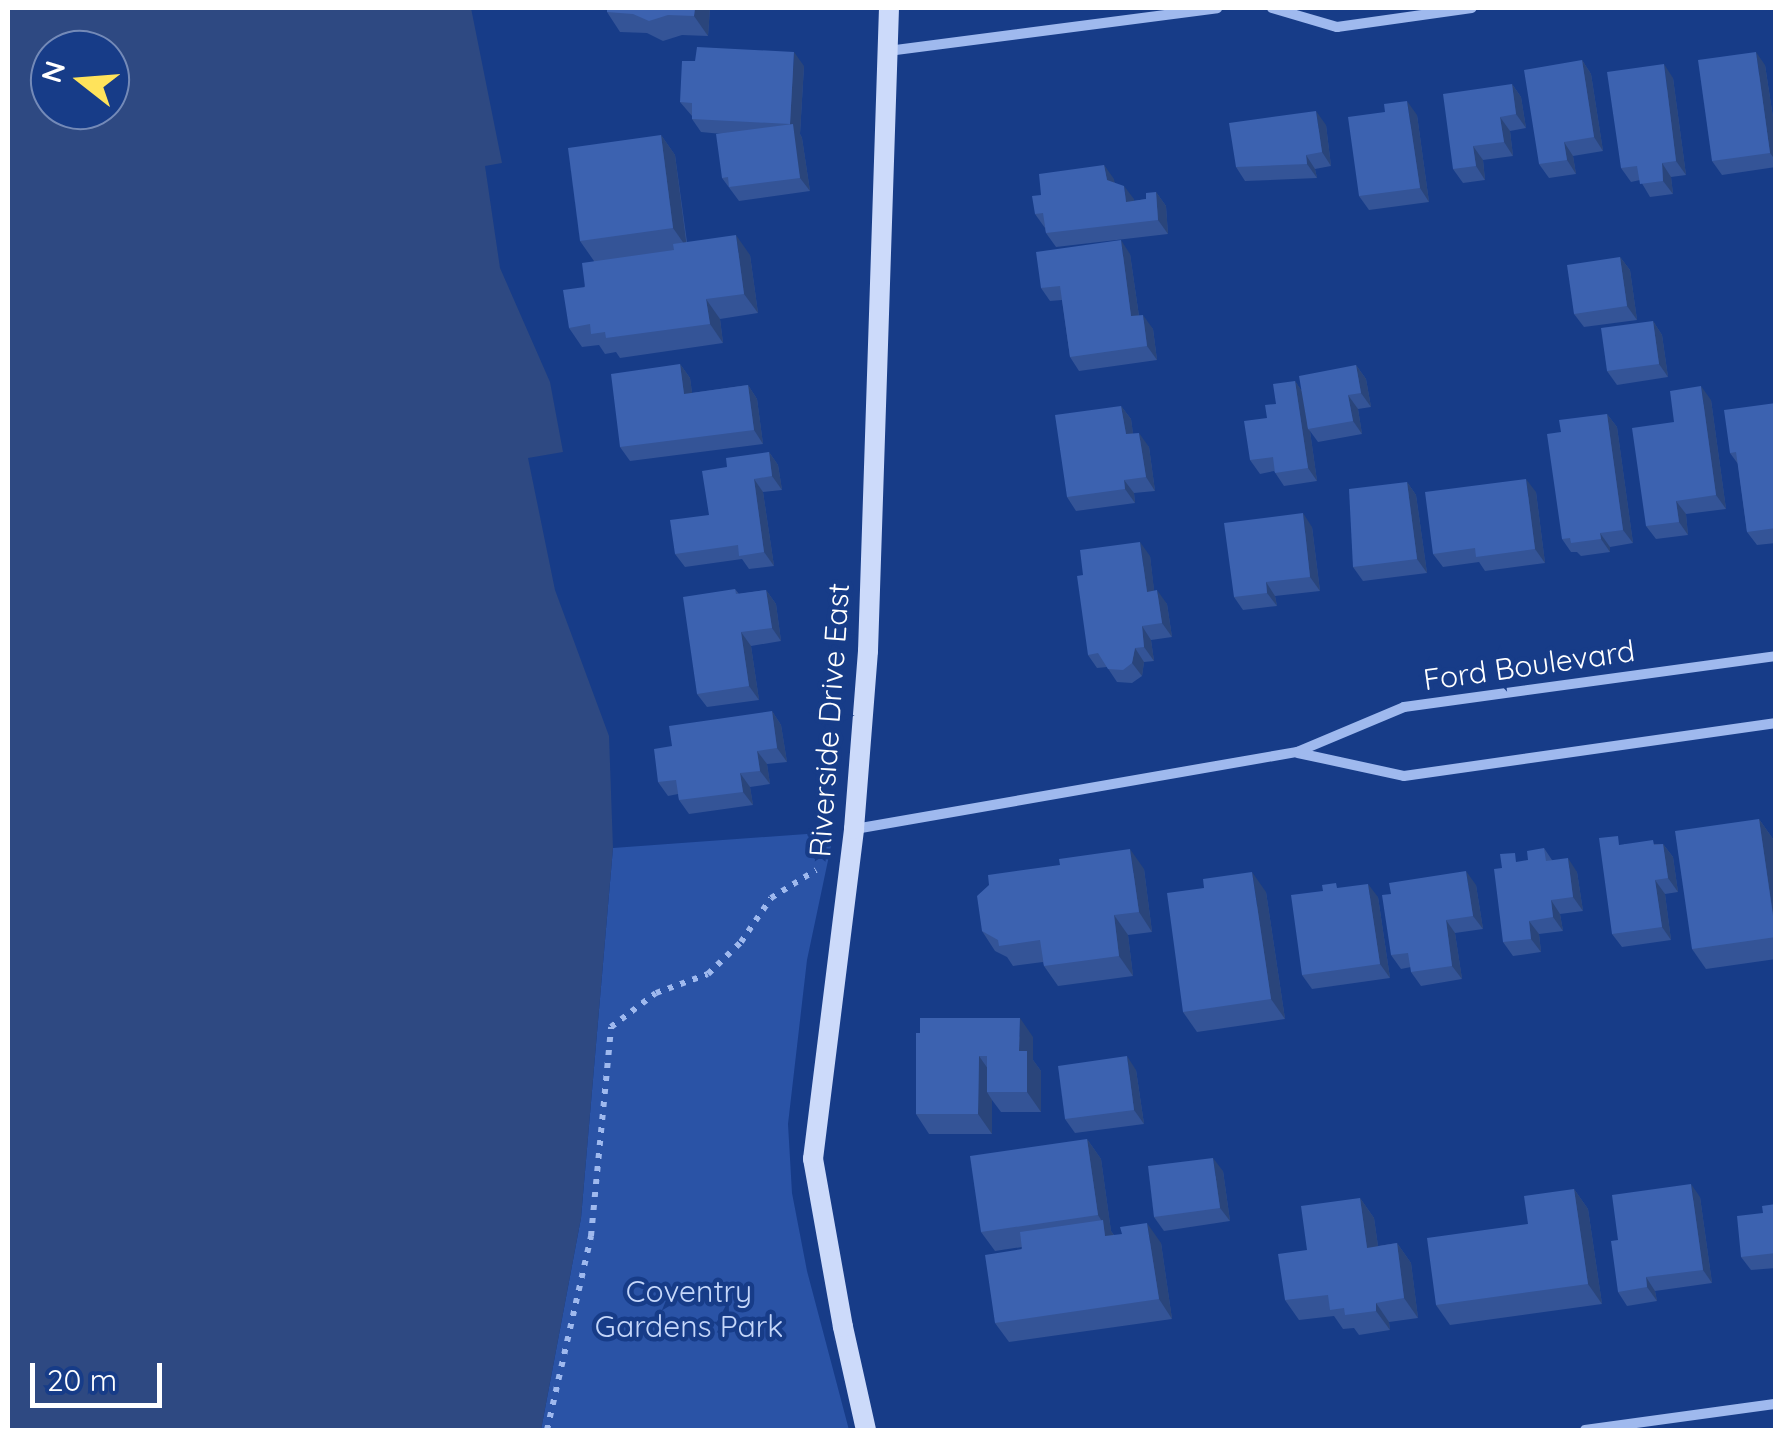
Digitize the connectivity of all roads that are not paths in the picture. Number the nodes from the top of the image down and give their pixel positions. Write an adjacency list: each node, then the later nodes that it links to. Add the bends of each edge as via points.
1 (889, 8): 5 (main road, Riverside Drive East)
2 (1217, 8): 5 (street)
3 (1272, 8): 4 (street, via 1337,27)
4 (1472, 8)
5 (888, 51): 9 (main road, Riverside Drive East, via 868,650)
6 (1776, 656): 8 (street, Ford Boulevard, via 1404,708)
7 (1776, 723): 8 (street, Ford Boulevard, via 1404,776)
8 (1297, 752): 9 (street, Ford Boulevard)
9 (854, 829): 11 (main road, Riverside Drive East, via 813,1159)
10 (1776, 1404): 12 (street)
11 (866, 1430)
12 (1585, 1430)

